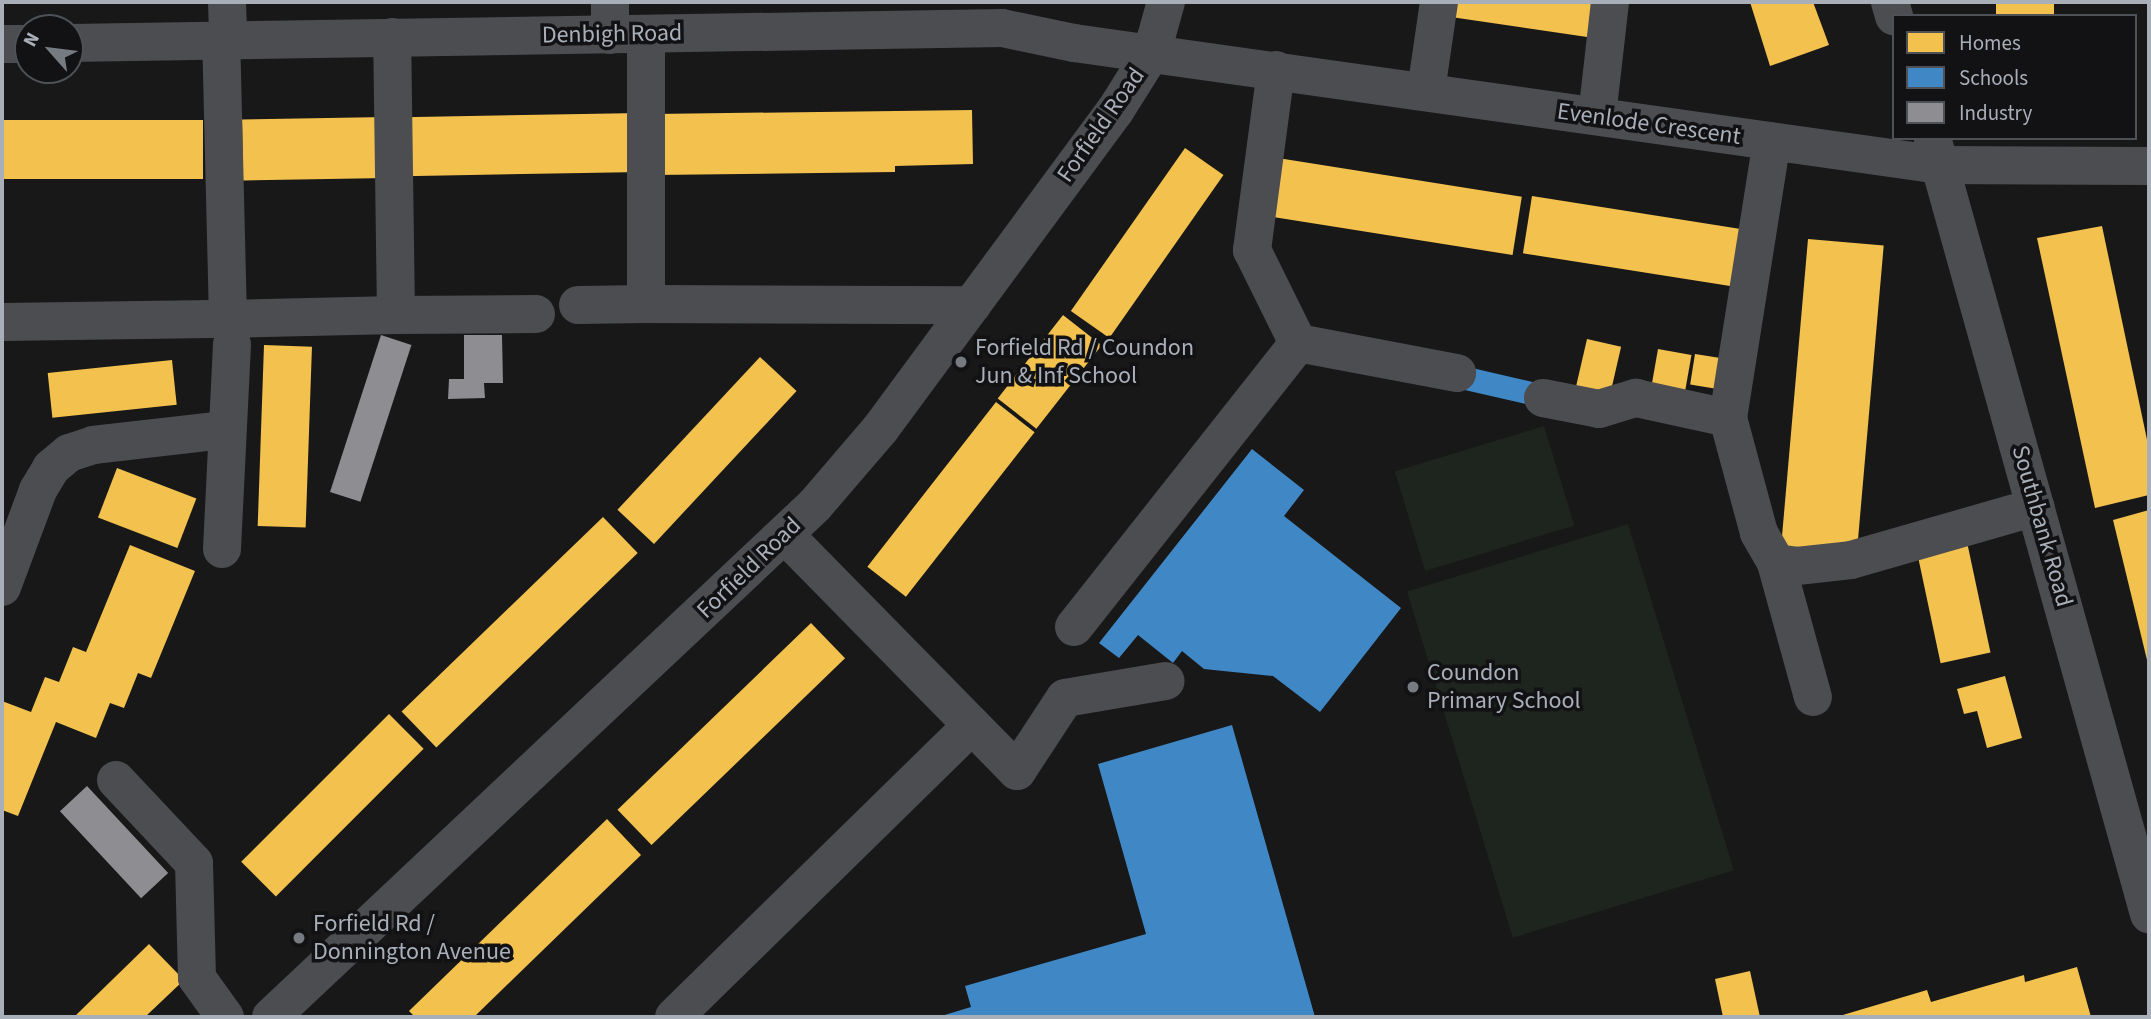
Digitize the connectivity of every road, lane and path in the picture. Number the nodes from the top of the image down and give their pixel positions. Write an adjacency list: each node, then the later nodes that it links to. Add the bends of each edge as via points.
1 (227, 2): 8 (street)
2 (1166, 2): 10 (street, Forfield Road)
3 (1439, 2): 12 (street)
4 (1610, 2): 13 (street)
5 (897, 16): 6 (street, Denbigh Road); 10 (street, Denbigh Road)
6 (622, 23): 7 (street, Denbigh Road); 17 (street)
7 (392, 37): 8 (street, Denbigh Road); 21 (street)
8 (225, 39): 9 (street, Denbigh Road); 23 (street)
9 (84, 43)
10 (1152, 52): 11 (street, Evenlode Crescent); 18 (street, Forfield Road, via 1115,111)
11 (1276, 70): 12 (street, Evenlode Crescent); 24 (street, via 1252,250)
12 (1426, 91): 13 (street, Evenlode Crescent)
13 (1597, 116): 14 (street, Evenlode Crescent)
14 (1772, 141): 15 (street, Evenlode Crescent); 27 (street)
15 (1937, 152): 16 (street, Evenlode Crescent); 29 (street, Southbank Road)
16 (2149, 166)
17 (646, 304): 18 (street); 19 (street)
18 (972, 304): 30 (street, Forfield Road, via 881,428)
19 (578, 305)
20 (536, 314): 21 (street)
21 (396, 315): 23 (street)
22 (2, 322): 23 (street)
23 (230, 332): 28 (street)
24 (1298, 343): 25 (street); 34 (street)
25 (1457, 373)
26 (1543, 398): 27 (street, via 1599,409 1636,398)
27 (1728, 418): 32 (street, via 1759,533)
28 (225, 430): 31 (street); 33 (street, via 93,445 69,453 51,468 38,489)
29 (2036, 507): 32 (street, via 1851,560 1797,565); 39 (street, Southbank Road)
30 (785, 535): 37 (street); 41 (street, Forfield Road)
31 (222, 549)
32 (1776, 562): 36 (street)
33 (2, 587)
34 (1074, 627)
35 (1166, 681): 37 (street, via 1065,698 1017,771)
36 (1813, 697)
37 (972, 725): 42 (street)
38 (116, 780): 40 (street, via 194,863 197,978)
39 (2149, 914)
40 (225, 1017)
41 (271, 1017)
42 (674, 1017)

